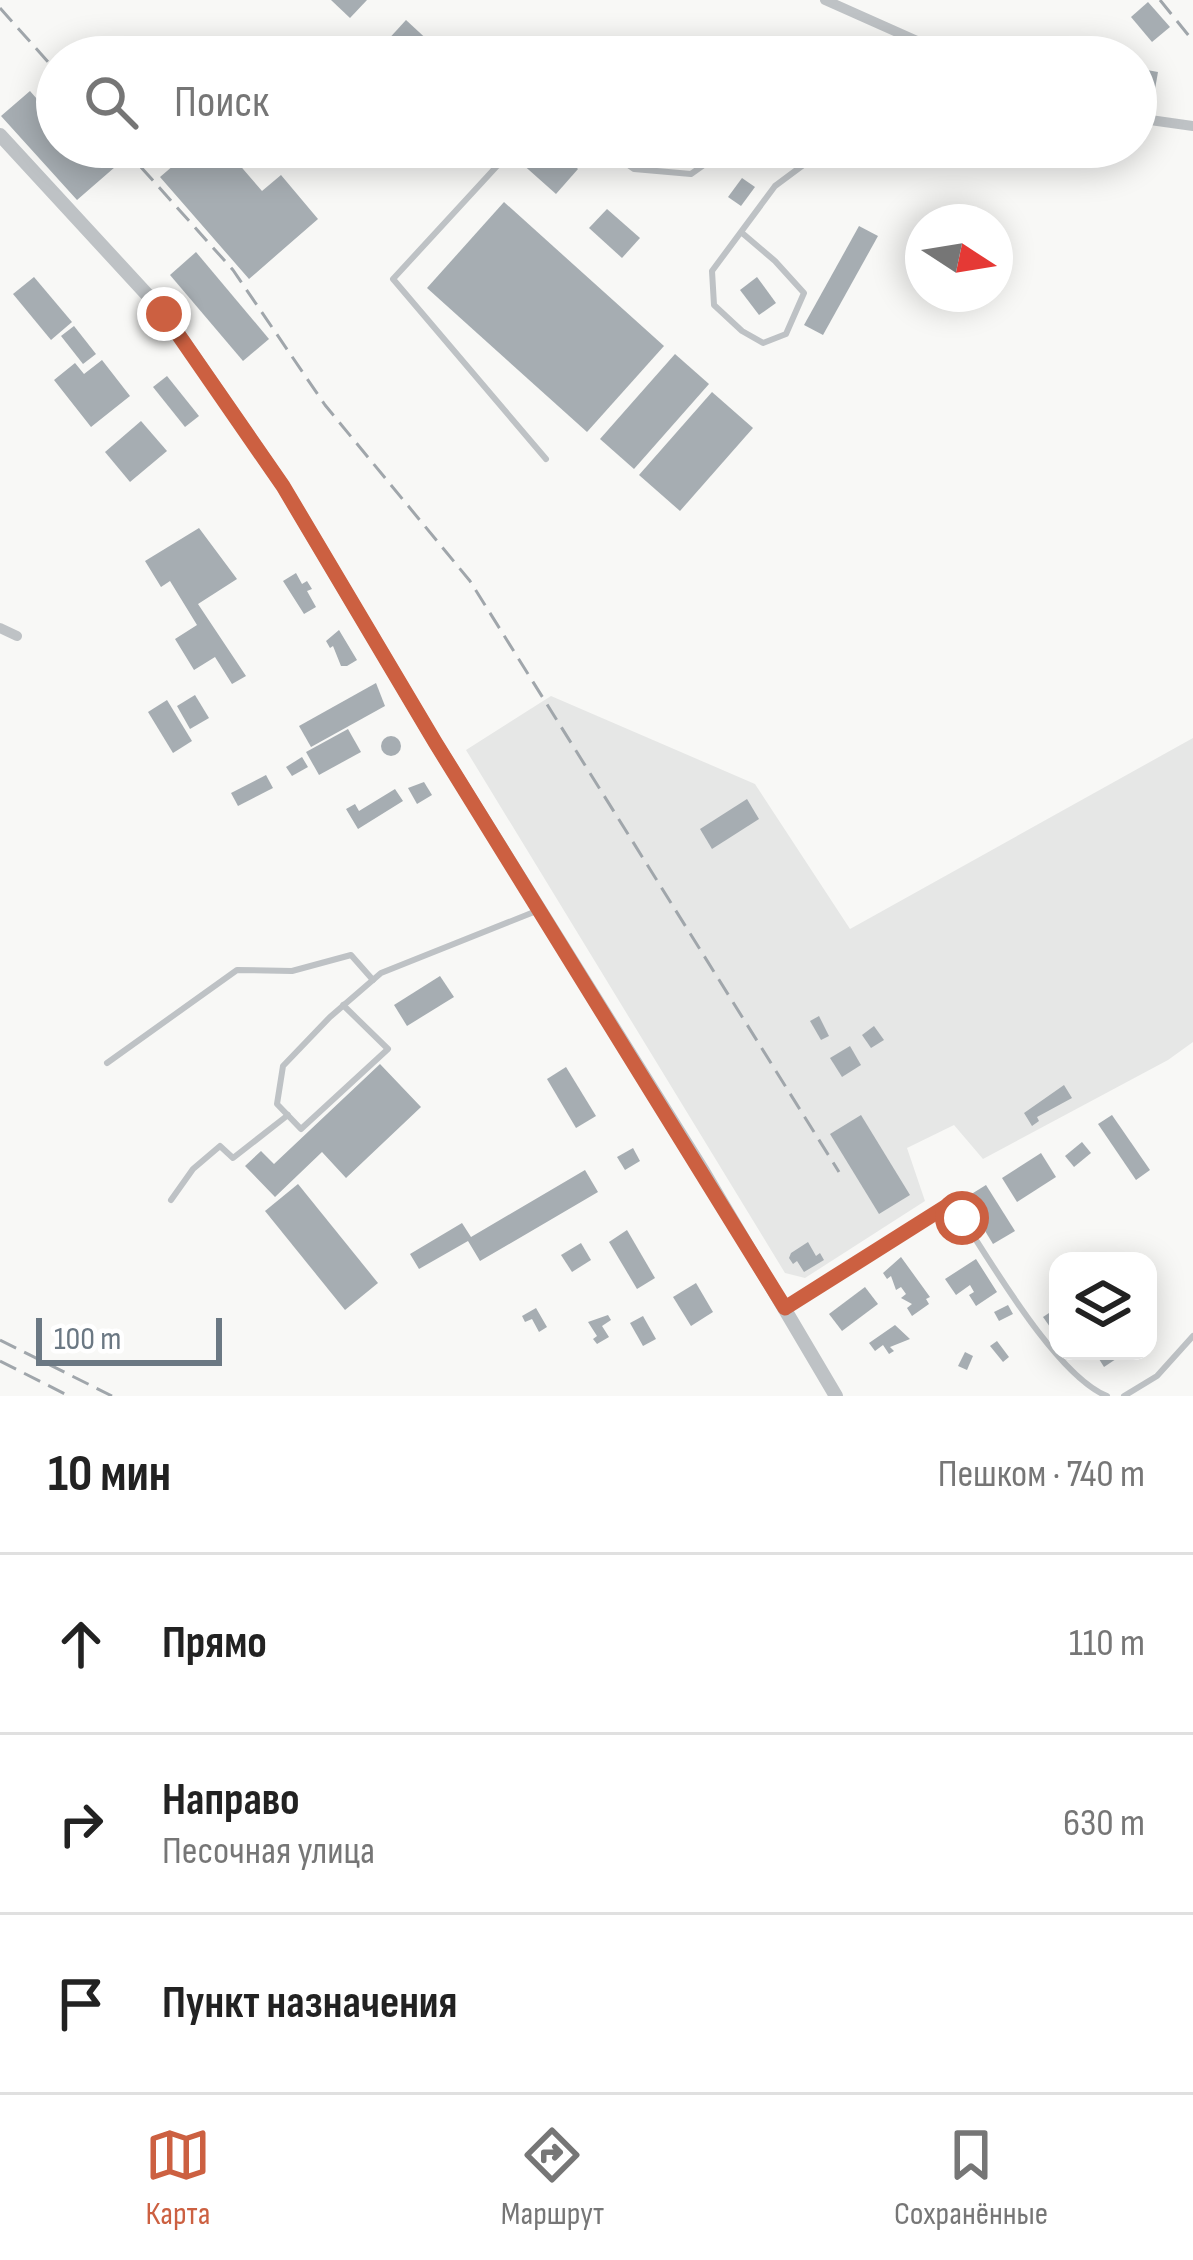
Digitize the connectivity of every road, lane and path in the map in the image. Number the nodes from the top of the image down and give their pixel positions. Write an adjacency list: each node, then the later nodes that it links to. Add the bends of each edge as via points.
1 (825, 0): 2 (street)
2 (906, 36)
3 (1157, 121): 4 (street)
4 (1193, 126)
5 (0, 135): 14 (street, via 164,314 283,486)
6 (495, 168): 11 (lane, via 393,279)
7 (631, 168): 8 (lane)
8 (699, 168)
9 (799, 168): 10 (lane)
10 (741, 232): 10 (lane, via 712,271 713,305 763,343 786,334 804,293)
11 (546, 459)
12 (0, 628): 13 (street)
13 (17, 636)
14 (539, 910): 15 (lane); 20 (street)
15 (373, 980): 16 (lane); 17 (lane, via 351,955 292,970 237,970)
16 (343, 1005): 18 (lane, via 283,1066 277,1104); 18 (lane, via 388,1049 301,1129)
17 (107, 1063)
18 (288, 1115): 19 (lane, via 233,1159 220,1146)
19 (171, 1200)
20 (785, 1308): 22 (street); 23 (lane, via 952,1208 1058,1353)
21 (1193, 1336): 24 (lane, via 1157,1376)
22 (836, 1396)
23 (1107, 1396)
24 (1124, 1396)

